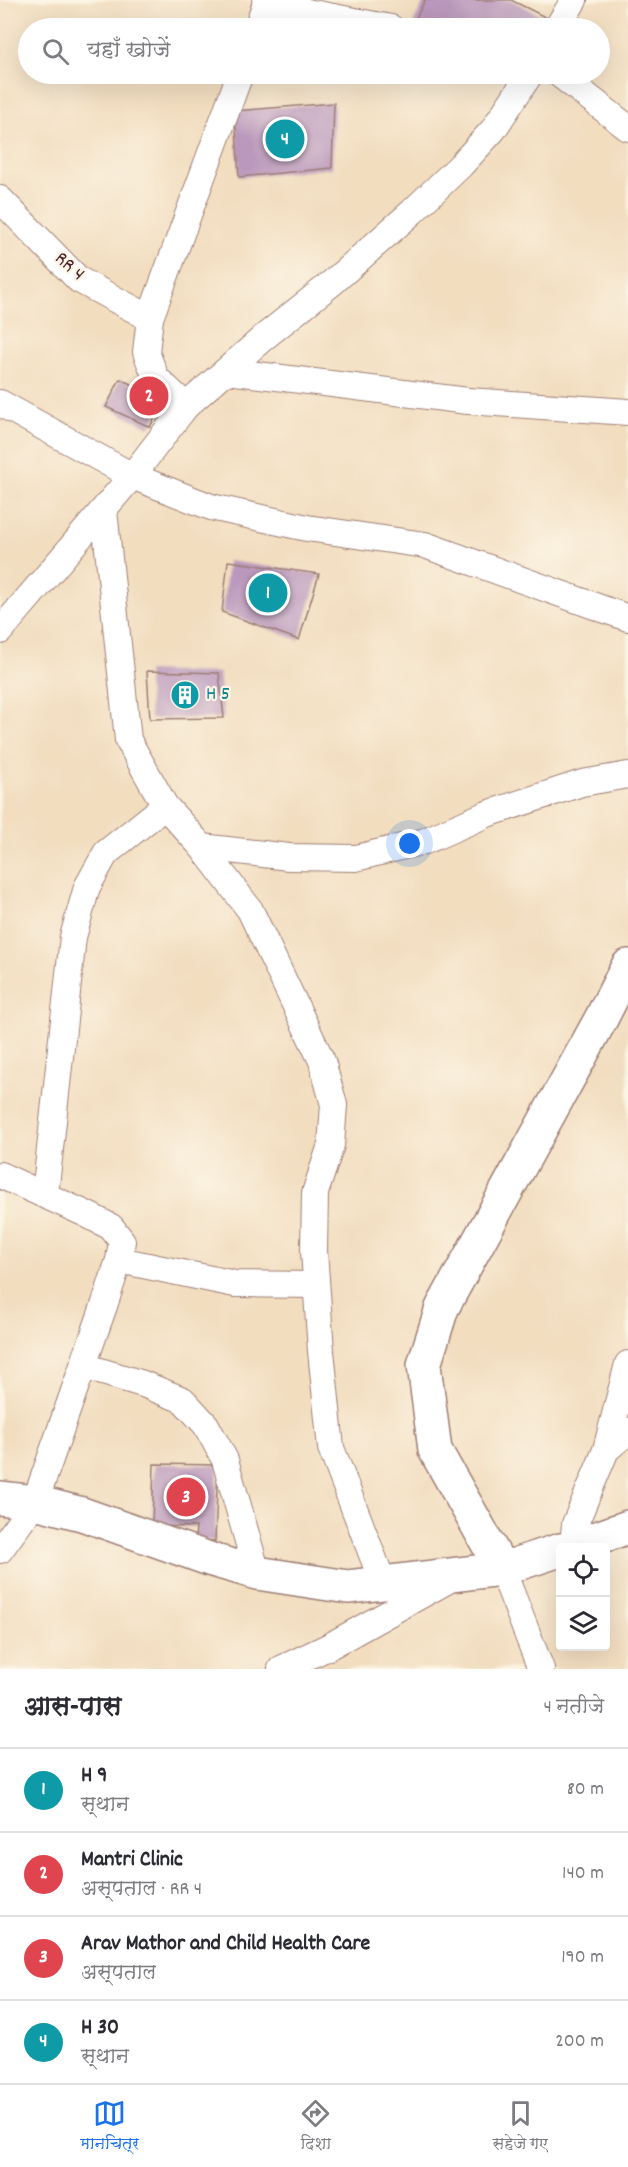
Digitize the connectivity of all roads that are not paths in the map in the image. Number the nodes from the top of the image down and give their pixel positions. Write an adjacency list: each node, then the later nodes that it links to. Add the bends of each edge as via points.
1 (574, 0): 5 (street)
2 (266, 2): 3 (street); 4 (street)
3 (260, 18)
4 (343, 18)
5 (563, 18)
6 (236, 84): 11 (street)
7 (523, 84): 12 (street, via 493,130 461,165 333,282)
8 (572, 84): 9 (street)
9 (628, 128)
10 (0, 199): 11 (street, RR 4, via 79,280)
11 (150, 318): 14 (street, via 146,352 156,378)
12 (227, 371): 14 (street); 15 (street, via 468,401)
13 (0, 403): 16 (street)
14 (186, 406): 16 (street)
15 (628, 412)
16 (132, 476): 17 (street); 18 (street, via 211,507 307,528 424,545)
17 (104, 510): 19 (street); 21 (street, via 128,740)
18 (628, 618)
19 (0, 630)
20 (628, 775): 22 (street, via 582,783 487,814 425,841 356,858 289,857)
21 (165, 806): 22 (street); 25 (street, via 106,853 87,887 74,937)
22 (202, 847): 27 (street, via 250,910 322,1061 334,1105 331,1145 315,1194)
23 (628, 966): 39 (street, via 442,1308 424,1365 435,1450)
24 (0, 1175): 25 (street)
25 (45, 1195): 26 (street, via 111,1227 122,1241)
26 (119, 1260): 27 (street, via 235,1284); 29 (street)
27 (316, 1285): 42 (street, via 331,1448)
28 (628, 1364): 31 (street)
29 (83, 1366): 33 (street); 40 (street, via 183,1400 206,1425 225,1460)
30 (628, 1431): 31 (street)
31 (606, 1450): 35 (street)
32 (0, 1498): 33 (street)
33 (35, 1502): 37 (street); 40 (street)
34 (628, 1527): 36 (street)
35 (568, 1543)
36 (582, 1543)
37 (0, 1550)
38 (556, 1552): 39 (street)
39 (502, 1569): 41 (street); 44 (street)
40 (257, 1573): 42 (street, via 348,1587)
41 (458, 1574): 42 (street); 43 (street)
42 (383, 1582)
43 (281, 1669)
44 (541, 1669)

